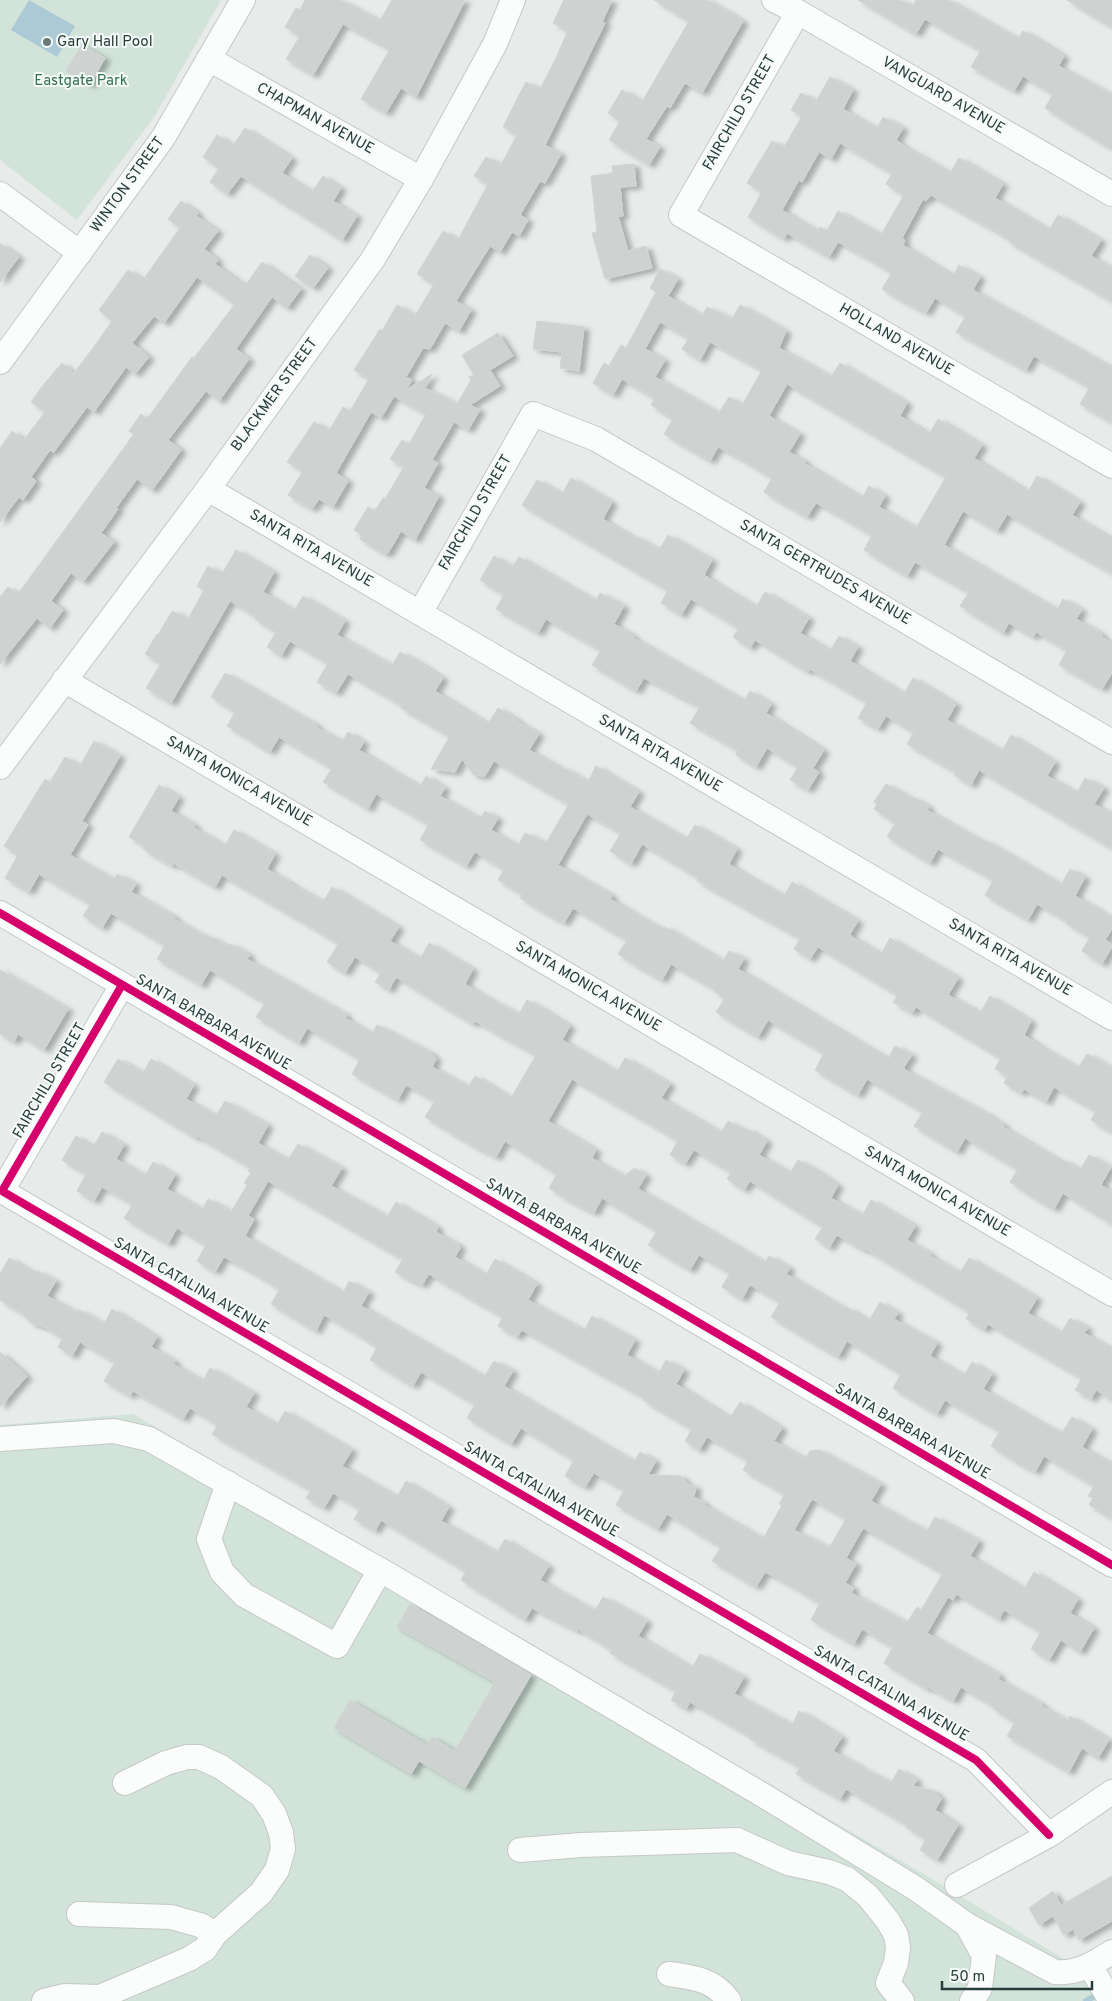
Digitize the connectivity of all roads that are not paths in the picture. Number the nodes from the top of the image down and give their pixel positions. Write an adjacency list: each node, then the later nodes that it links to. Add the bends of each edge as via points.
1 (243, 0): 5 (street, WINTON STREET)
2 (513, 0): 6 (street, BLACKMER STREET, via 495,44)
3 (774, 0): 4 (street, VANGUARD AVENUE)
4 (798, 12): 8 (street, VANGUARD AVENUE); 9 (street, FAIRCHILD STREET)
5 (209, 60): 6 (street, CHAPMAN AVENUE); 10 (street, WINTON STREET, via 163,138)
6 (421, 179): 14 (street, BLACKMER STREET, via 373,259)
7 (0, 194): 10 (street)
8 (1112, 194)
9 (681, 215): 13 (street, HOLLAND AVENUE)
10 (80, 253): 11 (street, WINTON STREET)
11 (0, 362)
12 (533, 414): 15 (street, FAIRCHILD STREET); 17 (street, SANTA GERTRUDES AVENUE, via 596,439)
13 (1112, 466)
14 (208, 489): 15 (street, SANTA RITA AVENUE); 16 (street, BLACKMER STREET)
15 (420, 613): 21 (street, SANTA RITA AVENUE)
16 (64, 680): 18 (street, BLACKMER STREET); 23 (street, SANTA MONICA AVENUE)
17 (1112, 742)
18 (0, 766)
19 (0, 913): 20 (street, SANTA BARBARA AVENUE)
20 (122, 985): 22 (street, FAIRCHILD STREET); 26 (street, SANTA BARBARA AVENUE)
21 (1112, 1018)
22 (2, 1191): 30 (street, SANTA CATALINA AVENUE, via 976,1760)
23 (1112, 1294)
24 (0, 1438): 25 (street, via 114,1432 148,1439)
25 (228, 1483): 27 (street); 27 (street, via 210,1539 222,1572 244,1596 337,1646)
26 (1112, 1565)
27 (380, 1570): 34 (street, via 766,1796 915,1888)
28 (125, 1783): 35 (street, via 166,1763 199,1757 221,1767 262,1796 274,1814 284,1849 277,1870 261,1893)
29 (1112, 1792): 30 (street)
30 (1049, 1835): 32 (street)
31 (520, 1850): 41 (street, via 737,1840 788,1863 847,1879 868,1896 896,1935 896,1963 888,1983)
32 (957, 1885)
33 (79, 1914): 35 (street, via 185,1920 207,1929)
34 (967, 1925): 37 (street, via 1055,1972 1068,1973); 42 (street, via 984,1956 980,1988)
35 (212, 1939): 39 (street, via 205,1949 189,1959 100,1997 65,1996)
36 (1112, 1952): 37 (street)
37 (1090, 1966): 43 (street)
38 (669, 1974): 40 (street, via 713,1984)
39 (44, 2001)
40 (729, 2001)
41 (902, 2001)
42 (972, 2001)
43 (1110, 2001)

